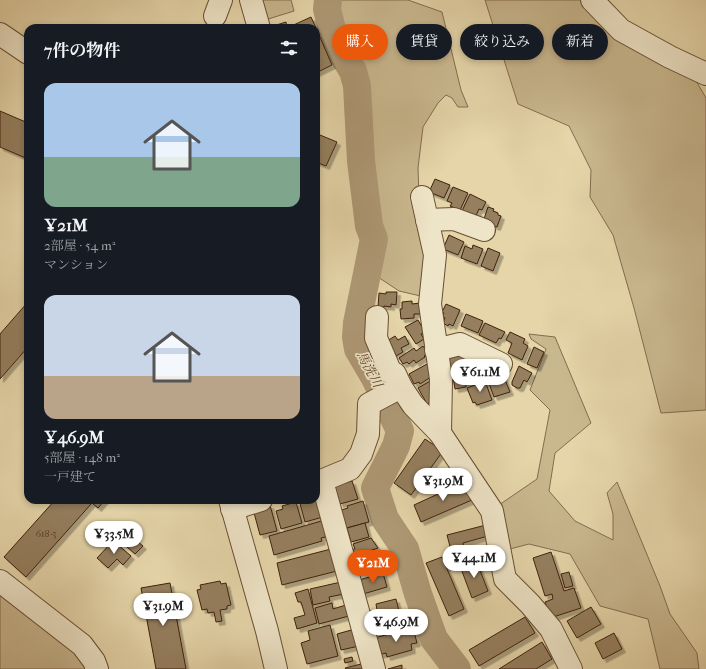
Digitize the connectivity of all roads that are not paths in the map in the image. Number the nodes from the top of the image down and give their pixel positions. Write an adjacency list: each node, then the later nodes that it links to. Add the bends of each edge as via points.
1 (251, 0): 3 (street)
2 (592, 0): 6 (street, via 621,30)
3 (258, 24)
4 (0, 34): 5 (street)
5 (24, 50)
6 (706, 74)
7 (422, 197): 8 (street)
8 (427, 220): 9 (street, via 454,219); 11 (street, via 435,254 430,304)
9 (484, 230)
10 (377, 317): 13 (street, via 376,338 391,373 395,374)
11 (436, 350): 12 (street, via 460,344); 14 (street, via 441,379)
12 (501, 364)
13 (401, 387): 14 (street); 15 (street, via 369,404 368,434 361,454 350,468)
14 (440, 433): 22 (street, via 492,511 505,579 551,629)
15 (320, 482)
16 (320, 485): 21 (street)
17 (231, 505): 20 (street)
18 (0, 581): 19 (street, via 82,645)
19 (97, 669)
20 (276, 669)
21 (374, 669)
22 (570, 669)

